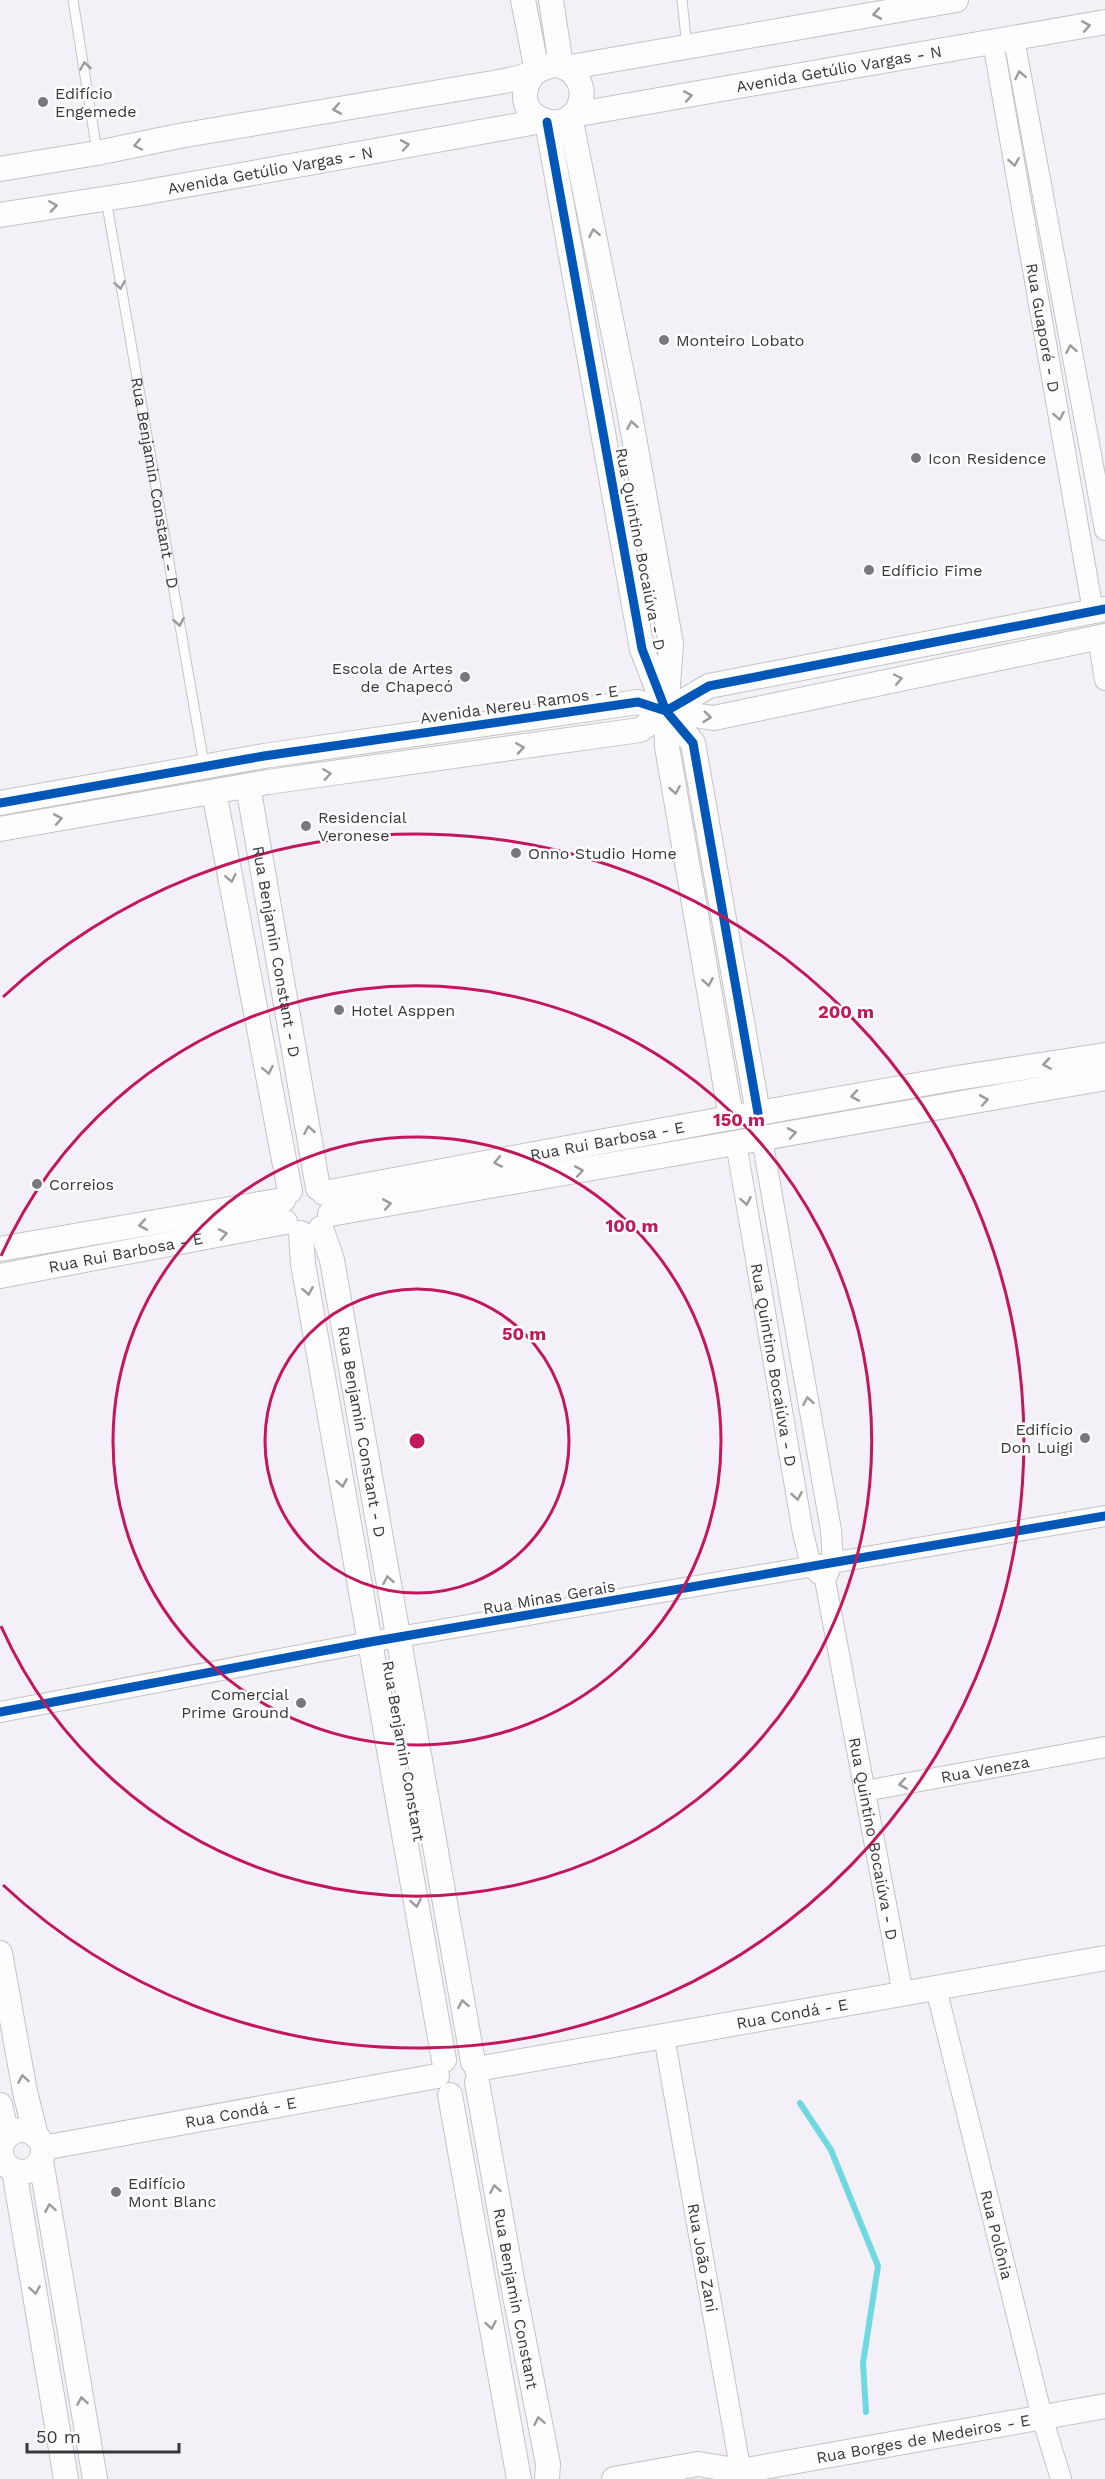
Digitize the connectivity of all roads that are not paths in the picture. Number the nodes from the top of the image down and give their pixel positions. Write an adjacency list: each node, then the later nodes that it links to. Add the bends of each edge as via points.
1 (74, 0): 14 (lane, one-way to 1)
2 (523, 0): 10 (street)
3 (551, 0): 9 (street)
4 (682, 0): 8 (lane)
5 (956, 0): 8 (street, one-way to 8)
6 (1105, 22): 7 (street, Avenida Getúlio Vargas - N, one-way to 6)
7 (1003, 40): 11 (street, Rua Guaporé - D, one-way to 7); 12 (street, Rua Guaporé - D); 13 (street, Avenida Getúlio Vargas - N, one-way to 7)
8 (687, 46): 9 (street)
9 (563, 67): 10 (street, via 548,66); 13 (street, via 578,81 581,90 579,108)
10 (535, 72): 13 (street, via 525,90 528,108); 14 (street, one-way to 14, via 499,82)
11 (1028, 114): 12 (street); 18 (street, Rua Guaporé - D, one-way to 11)
12 (1006, 118): 20 (street, Rua Guaporé - D, one-way to 20)
13 (558, 119): 16 (street, Avenida Getúlio Vargas - N, one-way to 13); 24 (street, Rua Quintino Bocaiúva - D, via 628,404 671,644)
14 (97, 153): 15 (street)
15 (0, 169)
16 (106, 198): 17 (street, Avenida Getúlio Vargas - N, one-way to 16); 25 (lane, Rua Benjamin Constant - D, one-way to 25)
17 (0, 215)
18 (1105, 530)
19 (1105, 542): 20 (street)
20 (1082, 546): 21 (street, Rua Guaporé - D)
21 (1099, 610): 24 (street, via 709,686)
22 (1101, 636): 23 (street); 24 (street, Avenida Nereu Ramos - E, one-way to 22, via 714,718)
23 (1105, 680)
24 (666, 711): 25 (street, Avenida Nereu Ramos - E, via 638,702); 26 (street, one-way to 24, via 640,730); 34 (street, via 693,743); 35 (street, Rua Quintino Bocaiúva - D, one-way to 35, via 667,747)
25 (204, 767): 28 (street, Avenida Nereu Ramos - E)
26 (248, 786): 27 (street); 30 (street, Rua Benjamin Constant - D)
27 (214, 792): 29 (street, one-way to 27); 31 (street, Rua Benjamin Constant - D)
28 (0, 803)
29 (0, 829)
30 (258, 843): 31 (street); 38 (street, Rua Benjamin Constant - D, one-way to 30)
31 (225, 849): 38 (street, Rua Benjamin Constant - D, one-way to 38)
32 (1105, 1055): 34 (street, Rua Rui Barbosa - E, one-way to 34)
33 (1105, 1078): 36 (street, Rua Rui Barbosa - E, one-way to 33)
34 (758, 1113): 35 (street, Rua Rui Barbosa - E)
35 (731, 1117): 38 (street, Rua Rui Barbosa - E, one-way to 38)
36 (762, 1138): 37 (street, Rua Rui Barbosa - E); 43 (street, Rua Quintino Bocaiúva - D, one-way to 36)
37 (736, 1143): 38 (street, Rua Rui Barbosa - E, one-way to 37); 44 (street, Rua Quintino Bocaiúva - D, one-way to 44)
38 (306, 1209): 39 (street, Rua Rui Barbosa - E, one-way to 39); 40 (street, Rua Rui Barbosa - E, one-way to 38); 41 (street, Rua Benjamin Constant - D, via 332,1260); 42 (street, Rua Benjamin Constant, one-way to 42, via 303,1264)
39 (0, 1249)
40 (0, 1275)
41 (360, 1420): 42 (street); 48 (street, Rua Benjamin Constant - D, one-way to 41)
42 (332, 1424): 49 (street, Rua Benjamin Constant, one-way to 49)
43 (813, 1426): 44 (street); 47 (street, Rua Quintino Bocaiúva - D, via 831,1530)
44 (785, 1431): 46 (street, Rua Quintino Bocaiúva - D, one-way to 46)
45 (1105, 1515): 47 (street)
46 (811, 1566): 47 (street); 48 (street, Rua Minas Gerais)
47 (829, 1571): 52 (street, Rua Quintino Bocaiúva - D)
48 (398, 1638): 49 (street, Rua Minas Gerais); 53 (street, Rua Benjamin Constant)
49 (370, 1642): 50 (street, Rua Minas Gerais); 54 (street, Rua Benjamin Constant)
50 (0, 1713)
51 (1105, 1747): 52 (street, Rua Veneza, one-way to 52)
52 (865, 1791): 58 (street, Rua Quintino Bocaiúva - D)
53 (436, 1854): 54 (street); 60 (street, Rua Benjamin Constant, one-way to 53)
54 (408, 1859): 61 (street, Rua Benjamin Constant, one-way to 61)
55 (0, 1953): 64 (street, one-way to 55, via 25,2092)
56 (1105, 1958): 57 (street, Rua Condá - E)
57 (936, 1988): 58 (street, Rua Condá - E); 69 (street, Rua Polônia)
58 (903, 1994): 59 (street, Rua Condá - E)
59 (664, 2036): 60 (street, Rua Condá - E); 70 (street, Rua João Zani)
60 (476, 2071): 61 (street, via 462,2055 456,2055); 61 (street, via 469,2093 463,2096); 66 (street, Rua Benjamin Constant, one-way to 60)
61 (444, 2077): 64 (street, Rua Condá - E); 67 (street, Rua Benjamin Constant)
62 (0, 2105): 63 (street)
63 (4, 2140): 64 (street, via 24,2131); 65 (street, via 1,2152)
64 (40, 2148): 65 (street, via 30,2170); 72 (street, one-way to 64)
65 (8, 2169): 71 (street, one-way to 71)
66 (513, 2285): 67 (street); 74 (street, Rua Benjamin Constant, one-way to 66, via 548,2464)
67 (484, 2290): 73 (street, Rua Benjamin Constant, one-way to 73)
68 (1105, 2406): 69 (street, Rua Borges de Medeiros - E)
69 (1042, 2417): 70 (street, Rua Borges de Medeiros - E); 76 (street, Rua Polônia)
70 (738, 2476): 75 (street, Rua Borges de Medeiros - E, via 698,2464)
71 (66, 2479)
72 (95, 2479)
73 (519, 2479)
74 (547, 2479)
75 (614, 2479)
76 (1061, 2479)

